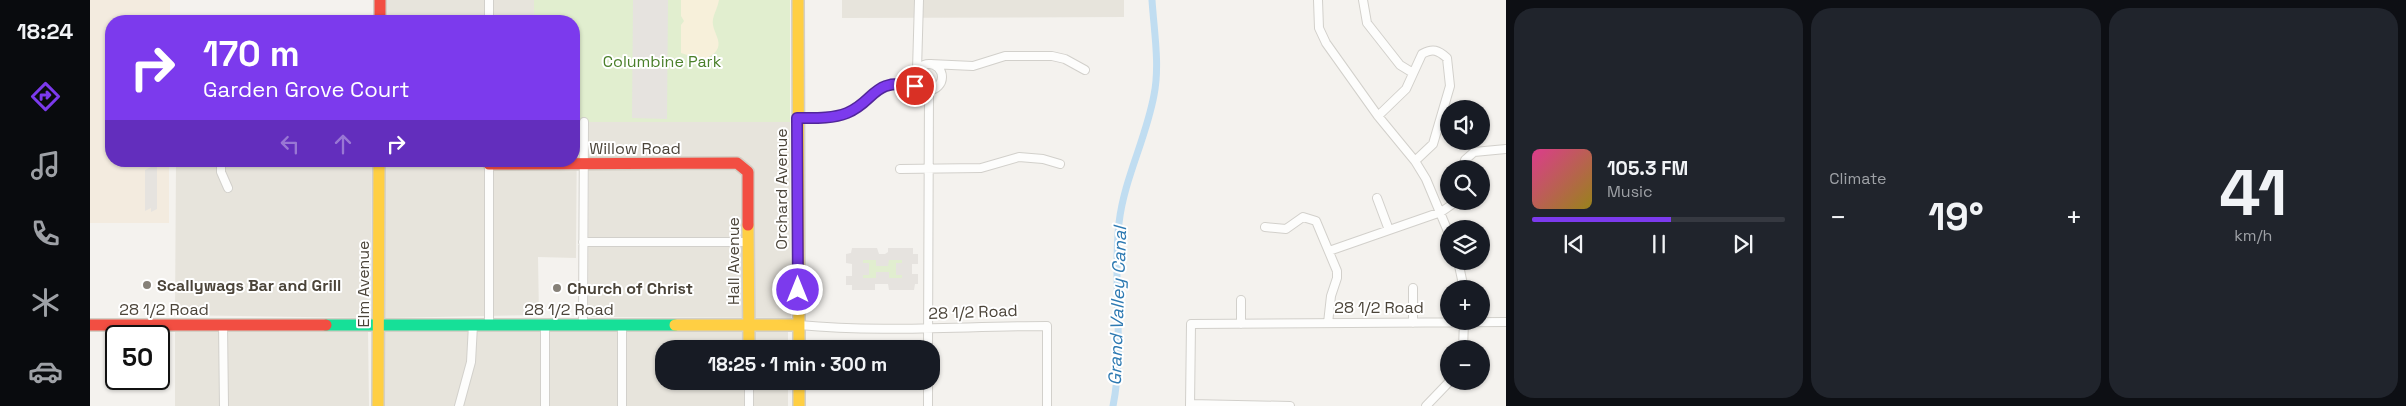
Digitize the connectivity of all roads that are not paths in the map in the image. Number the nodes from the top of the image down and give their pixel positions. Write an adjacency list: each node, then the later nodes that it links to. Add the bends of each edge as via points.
1 (380, 0): 7 (street)
2 (489, 0): 8 (street)
3 (798, 0): 15 (street, Orchard Avenue)
4 (919, 0): 12 (street)
5 (1318, 0): 14 (street, via 1319,28 1326,43)
6 (1363, 0): 11 (street, via 1367,23 1400,65)
7 (380, 15)
8 (489, 15)
9 (930, 64): 10 (street, via 973,66 1005,56 1052,56); 12 (street); 13 (street, via 940,71 941,80 937,87)
10 (1085, 70)
11 (1413, 73): 14 (street, via 1406,89); 19 (street, via 1418,59 1426,52 1439,51 1447,58 1450,86 1433,144)
12 (916, 74): 13 (street, via 918,83)
13 (926, 89): 15 (street, via 888,86 873,92 856,108 842,115); 27 (street)
14 (1378, 116): 19 (street)
15 (797, 118): 56 (street, Orchard Avenue)
16 (584, 122): 21 (street)
17 (1506, 149): 18 (street, via 1474,152)
18 (1465, 160)
19 (1415, 162): 32 (street)
20 (580, 164): 21 (street, Willow Road)
21 (583, 164): 28 (street, Willow Road, via 737,163); 36 (street)
22 (1060, 164): 27 (street, via 1019,157 981,168)
23 (221, 167): 29 (street)
24 (379, 167): 49 (street, Elm Avenue)
25 (489, 167): 51 (street)
26 (900, 169): 27 (street)
27 (929, 169): 57 (street)
28 (748, 172): 37 (street, Hall Avenue)
29 (228, 188)
30 (1377, 198): 35 (street)
31 (1444, 210): 32 (street)
32 (1441, 212): 33 (street); 35 (street)
33 (1444, 220)
34 (1265, 227): 38 (street, via 1286,229 1297,220 1310,218 1316,221)
35 (1389, 230): 38 (street)
36 (583, 242): 37 (street); 53 (street)
37 (749, 242): 55 (street, Hall Avenue)
38 (1329, 251): 44 (street, via 1337,278 1330,296)
39 (1413, 288): 45 (street)
40 (1241, 300): 46 (street)
41 (1440, 322): 45 (street, 28 1/2 Road)
42 (1490, 322): 43 (street, 28 1/2 Road)
43 (1506, 322)
44 (1328, 323): 45 (street, 28 1/2 Road); 46 (street, 28 1/2 Road)
45 (1413, 323)
46 (1241, 324): 65 (street, 28 1/2 Road, via 1191,324)
47 (90, 325): 48 (street, 28 1/2 Road)
48 (223, 325): 49 (street, 28 1/2 Road); 67 (street)
49 (379, 325): 50 (street, 28 1/2 Road); 68 (street, Elm Avenue)
50 (473, 325): 51 (street, 28 1/2 Road); 69 (street, via 471,362)
51 (489, 325): 52 (street, 28 1/2 Road)
52 (545, 325): 53 (street, 28 1/2 Road); 70 (street)
53 (583, 325): 54 (street, 28 1/2 Road)
54 (622, 325): 55 (street, 28 1/2 Road); 71 (street)
55 (749, 325): 56 (street, 28 1/2 Road); 58 (street, Hall Avenue)
56 (799, 325): 57 (street, 28 1/2 Road); 59 (street, Orchard Avenue)
57 (928, 330): 60 (street); 75 (street, 28 1/2 Road, via 958,326 1047,326)
58 (749, 340)
59 (799, 340)
60 (928, 340)
61 (749, 390): 72 (street)
62 (799, 390): 73 (street)
63 (928, 390): 74 (street)
64 (1441, 390): 77 (street)
65 (1190, 405): 66 (street)
66 (1264, 405): 76 (street)
67 (224, 406)
68 (378, 406)
69 (459, 406)
70 (545, 406)
71 (622, 406)
72 (749, 406)
73 (799, 406)
74 (928, 406)
75 (1047, 406)
76 (1290, 406)
77 (1426, 406)

